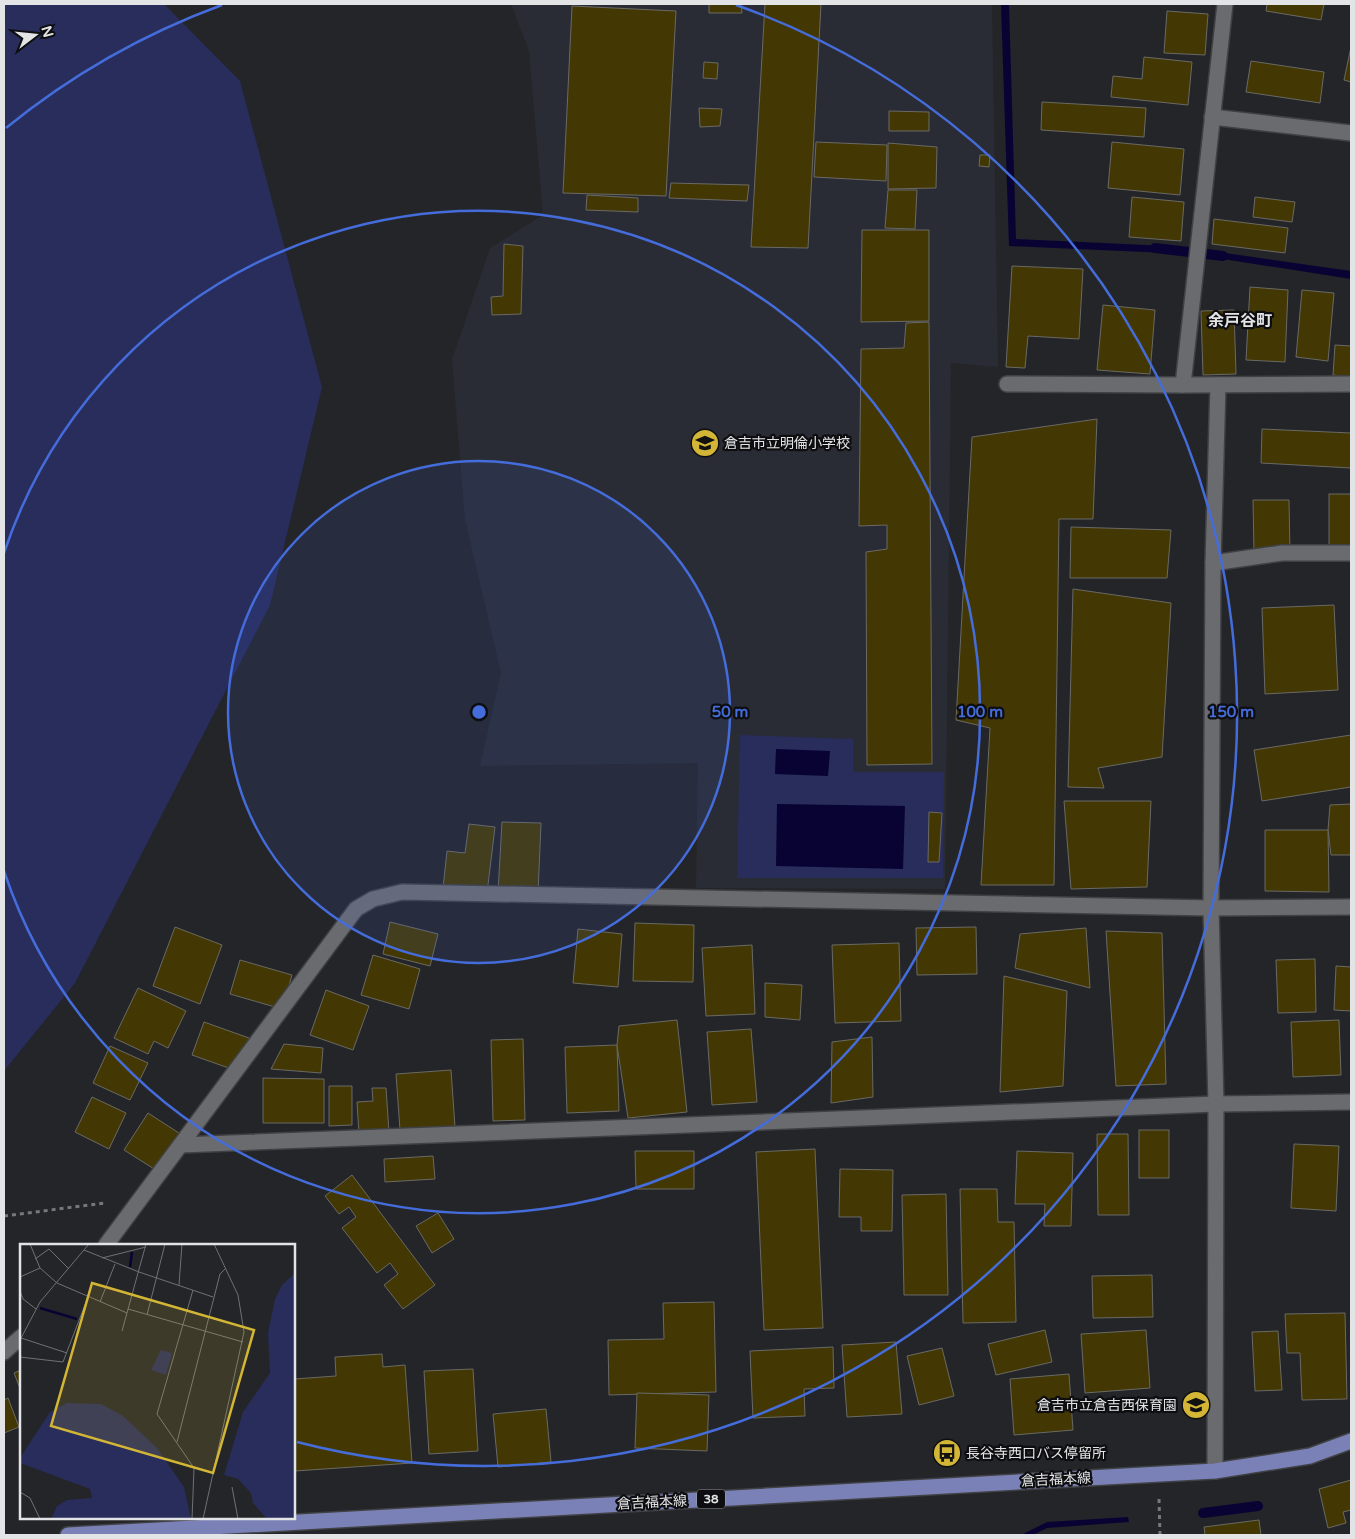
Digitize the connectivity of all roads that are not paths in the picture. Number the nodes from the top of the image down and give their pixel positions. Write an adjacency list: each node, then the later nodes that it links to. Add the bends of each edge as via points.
1 (1225, 4): 2 (street)
2 (1212, 117): 3 (street); 7 (street)
3 (1351, 133)
4 (1007, 384): 7 (street)
5 (1218, 384): 6 (street); 7 (street); 9 (street)
6 (1351, 384)
7 (1183, 385)
8 (1351, 554): 9 (street, via 1282,553)
9 (1213, 563): 11 (street)
10 (1351, 907): 11 (street)
11 (1211, 908): 13 (street); 14 (street, via 402,892 373,899 356,909)
12 (1351, 1102): 13 (street)
13 (1216, 1104): 14 (street); 19 (street)
14 (181, 1145): 15 (street)
15 (107, 1244)
16 (20, 1338): 17 (street)
17 (4, 1352)
18 (1351, 1441): 19 (main road, 倉吉福本線 / 38, via 1310,1456)
19 (1215, 1471): 20 (main road, 倉吉福本線 / 38)
20 (68, 1535)

